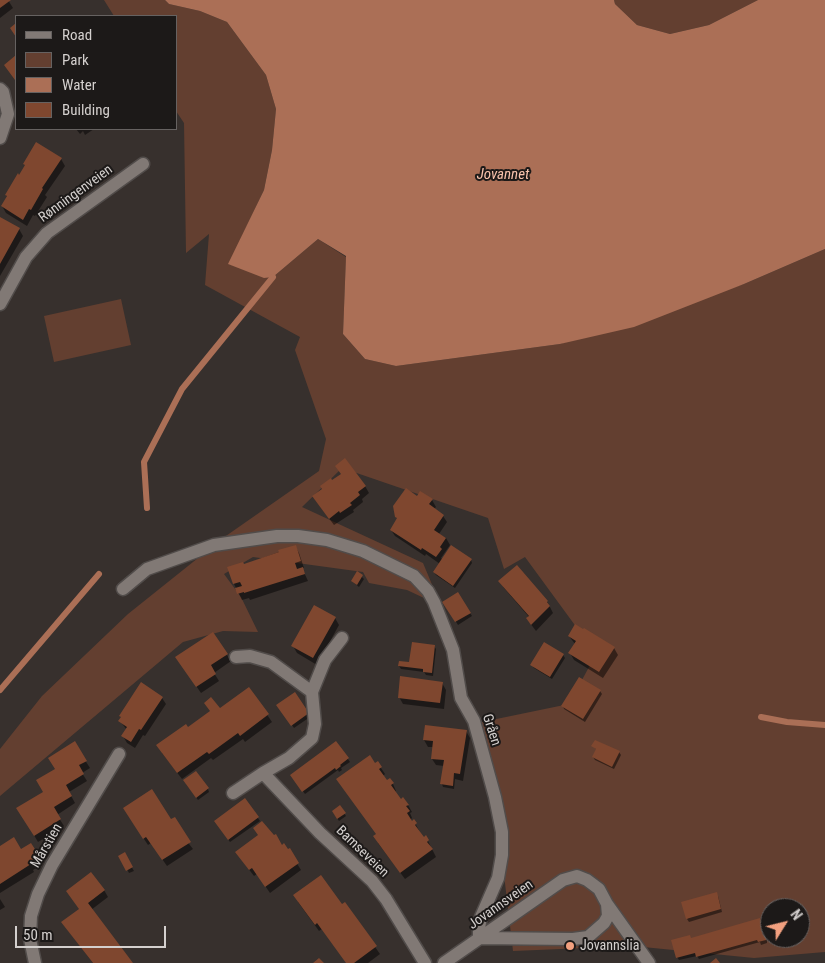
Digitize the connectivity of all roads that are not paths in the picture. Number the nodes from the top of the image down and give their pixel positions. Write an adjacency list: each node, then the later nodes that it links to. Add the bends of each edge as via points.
1 (0, 89): 2 (street, via 8,114)
2 (0, 138)
3 (144, 164): 4 (street, Rønningenveien, via 47,233 26,258)
4 (0, 304)
5 (123, 589): 13 (street, Gråen, via 147,569 214,545 277,536 327,540 381,558 414,576 434,602 453,650 461,698 474,721 496,797 502,855 498,878 481,916)
6 (342, 638): 8 (street, via 325,660)
7 (236, 657): 8 (street, via 250,656 271,662)
8 (312, 692): 10 (street, via 315,724 312,738 289,758)
9 (119, 754): 14 (street, Mårstien, via 38,894 31,916 30,938)
10 (263, 773): 11 (street); 15 (street, Bamseveien, via 320,833 372,881)
11 (233, 793)
12 (607, 904): 13 (street, via 608,916 604,923 588,937); 13 (street, Jovannsveien, via 599,889 577,876 563,880); 17 (street)
13 (479, 938): 16 (street, Jovannsveien)
14 (35, 963)
15 (425, 963)
16 (444, 963)
17 (650, 963)

